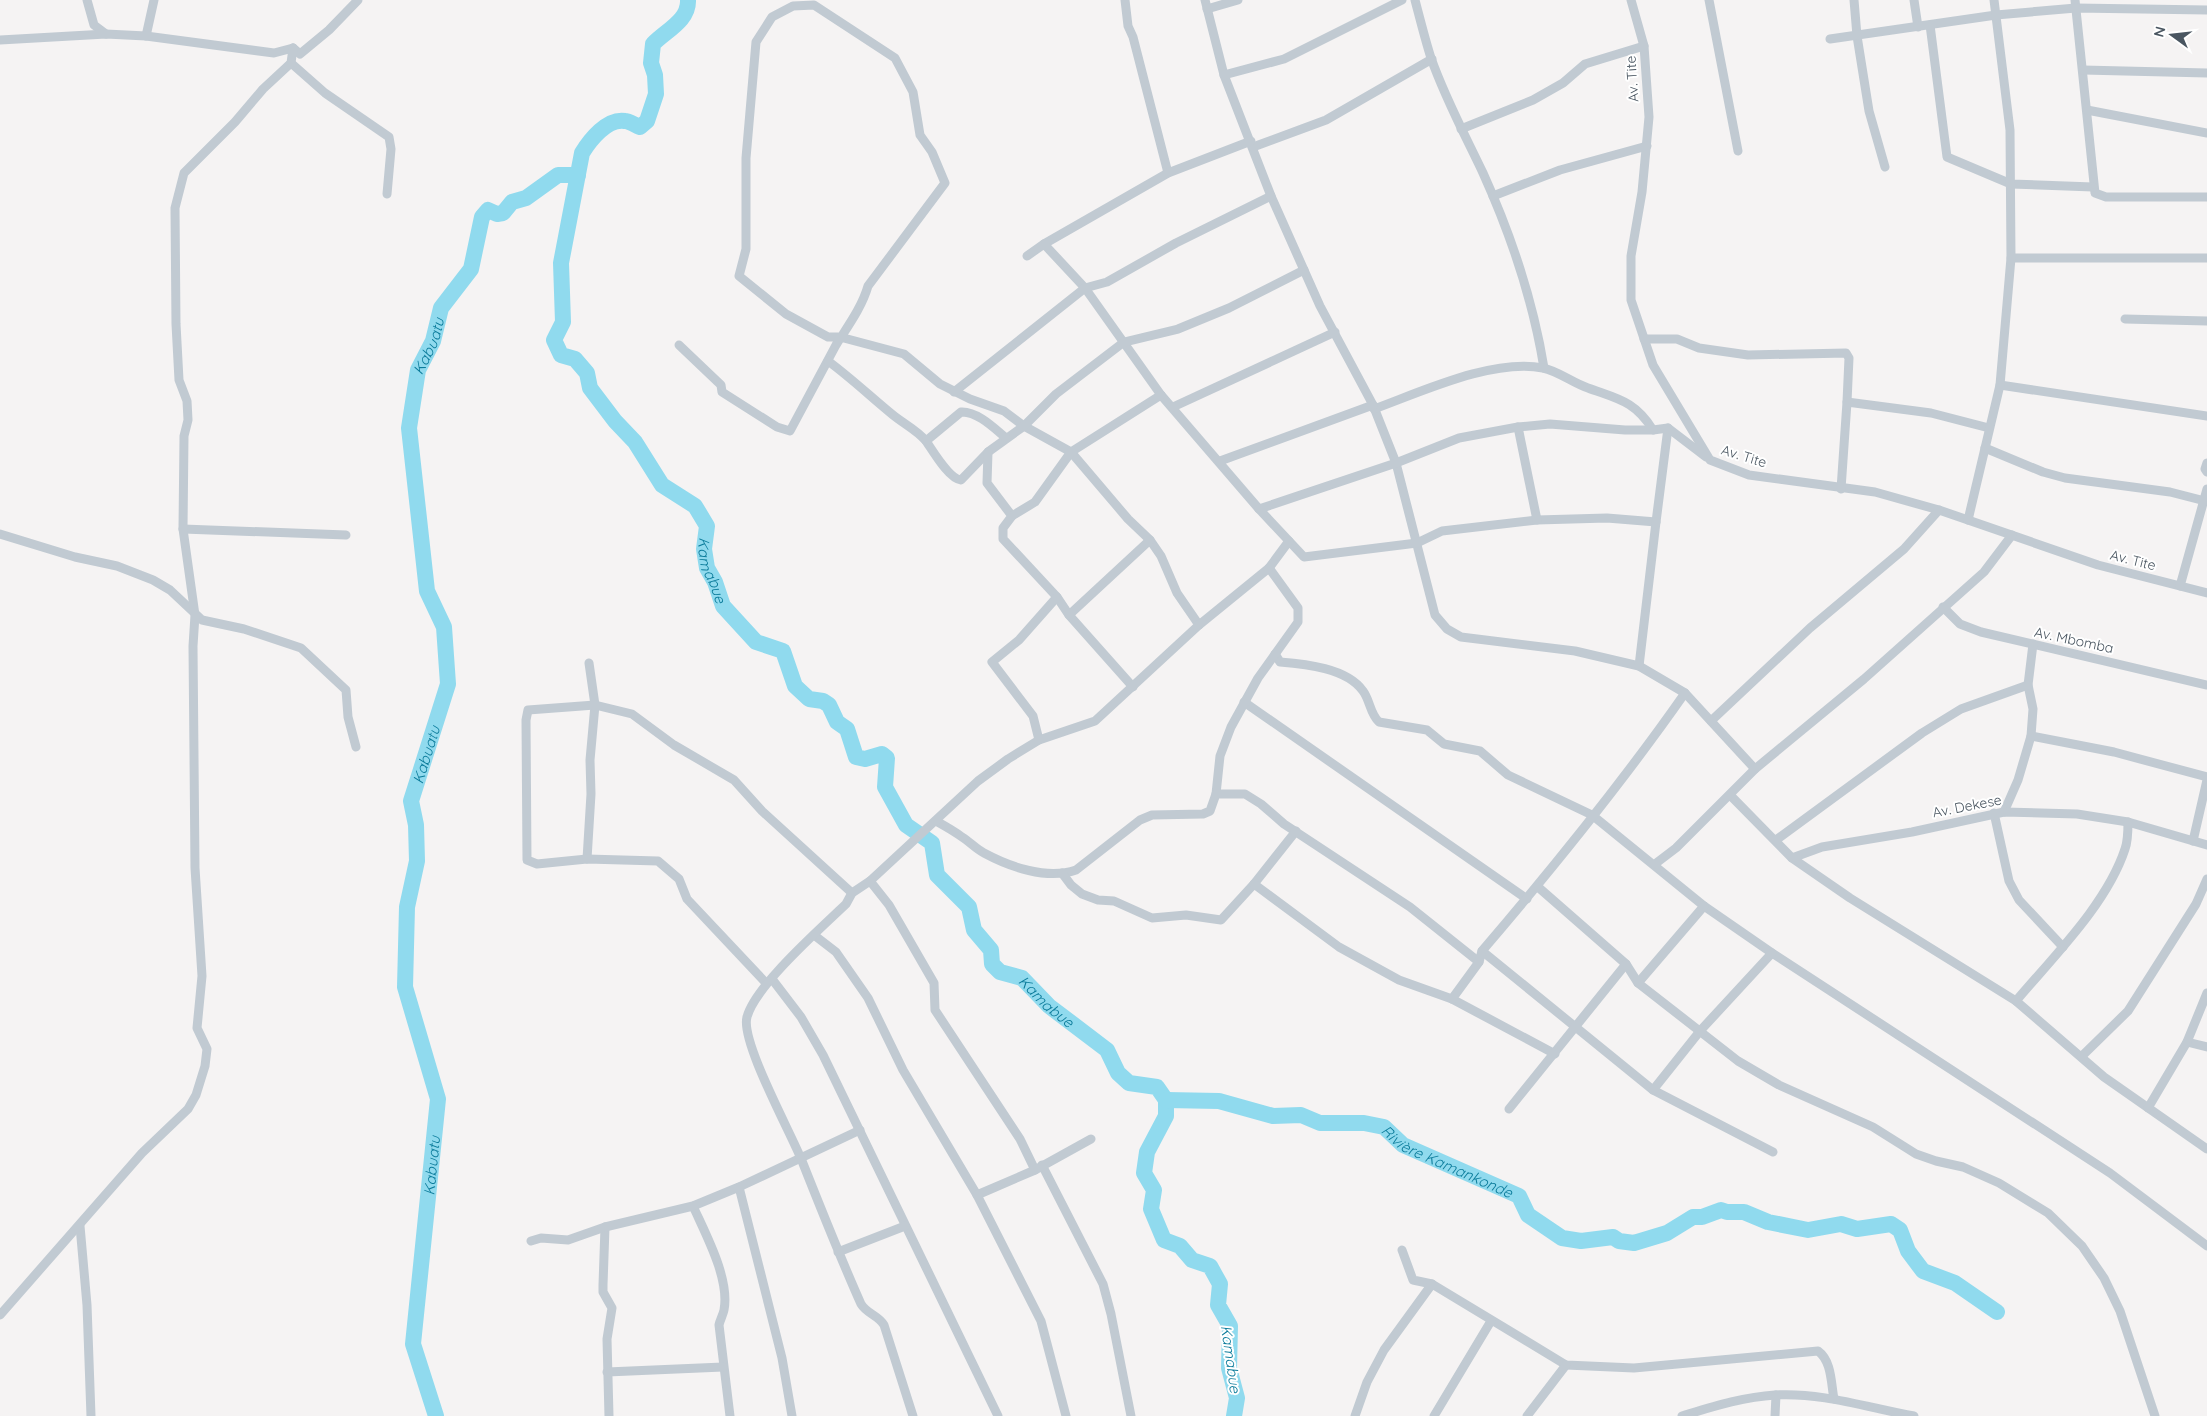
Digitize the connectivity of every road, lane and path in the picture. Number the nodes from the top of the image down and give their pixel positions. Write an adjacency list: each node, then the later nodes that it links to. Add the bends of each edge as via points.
1 (87, 0): 20 (street, via 94,25)
2 (154, 0): 21 (street)
3 (358, 0): 26 (street, via 311,47 300,54)
4 (1125, 0): 39 (street, via 1128,26)
5 (1238, 0): 13 (street)
6 (1402, 0): 31 (street, via 1284,59)
7 (1415, 0): 27 (street)
8 (1631, 0): 25 (street, Av. Tite)
9 (1709, 0): 37 (street)
10 (1854, 0): 22 (street)
11 (1914, 0): 19 (street)
12 (1994, 0): 17 (street)
13 (1206, 4): 31 (street)
14 (2076, 4): 15 (street); 17 (street); 29 (street)
15 (2135, 4): 16 (street)
16 (2207, 10)
17 (1996, 15): 18 (street); 40 (street, via 2010,130)
18 (1930, 25): 19 (street); 40 (street, via 1946,157)
19 (1918, 27): 22 (street)
20 (106, 34): 21 (street); 24 (street)
21 (146, 36): 26 (street, via 274,53)
22 (1857, 36): 23 (street); 38 (street, via 1869,111)
23 (1830, 39)
24 (0, 40)
25 (1644, 46): 33 (street, via 1585,64 1563,83 1533,100); 36 (street, Av. Tite, via 1649,117)
26 (293, 48): 28 (street)
27 (1432, 59): 33 (street); 35 (street, via 1326,120)
28 (291, 63): 42 (street, via 324,93 389,137); 92 (street, via 262,89 235,122 184,173 180,183 174,230 179,380 188,411 183,459)
29 (2083, 70): 30 (street); 32 (street)
30 (2207, 73)
31 (1224, 75): 35 (street)
32 (2087, 110): 34 (street); 41 (street)
33 (1461, 129): 44 (street)
34 (2207, 133)
35 (1252, 144): 39 (street); 43 (street)
36 (1647, 146): 44 (street, via 1560,170); 56 (street, Av. Tite, via 1631,256 1632,300)
37 (1738, 151)
38 (1885, 167)
39 (1168, 173): 46 (street)
40 (2011, 184): 41 (street); 48 (street)
41 (2093, 187): 45 (street, via 2095,193 2106,198)
42 (387, 194)
43 (1271, 196): 50 (street); 51 (street, via 1107,282)
44 (1493, 196): 60 (street, via 1524,280)
45 (2207, 197)
46 (1044, 244): 47 (street); 51 (street)
47 (1026, 256)
48 (2011, 258): 49 (street); 61 (street)
49 (2207, 258)
50 (1304, 270): 54 (street); 57 (street, via 1230,308 1178,329)
51 (1085, 288): 57 (street); 62 (street)
52 (2125, 320): 53 (street)
53 (2207, 321)
54 (1335, 332): 65 (street); 66 (street)
55 (840, 338): 55 (street, via 866,298 868,286 945,180 920,135 913,92 895,58 814,5 793,6 772,17 756,42 746,158 746,249 739,276 786,314 828,337); 59 (street); 62 (street, via 904,354)
56 (1644, 340): 64 (street, via 1677,339 1699,348 1748,355 1846,352); 78 (street, Av. Tite, via 1653,365)
57 (1124, 342): 63 (street); 68 (street, via 1056,394)
58 (679, 345): 59 (street, via 721,385 722,392 778,427 790,431)
59 (828, 361): 74 (street, via 870,392)
60 (1544, 368): 66 (street, via 1481,371); 72 (street, via 1642,412)
61 (2000, 385): 67 (street); 71 (street)
62 (954, 392): 68 (street, via 1004,411)
63 (1161, 395): 65 (street); 77 (street)
64 (1847, 402): 71 (street, via 1931,413); 83 (street)
65 (1173, 407): 79 (street)
66 (1374, 407): 79 (street); 81 (street)
67 (2207, 416)
68 (1024, 426): 73 (street); 77 (street)
69 (1518, 427): 72 (street, via 1550,424); 81 (street, via 1459,438); 89 (street)
70 (1668, 428): 72 (street); 78 (street); 91 (street)
71 (1989, 428): 75 (street)
72 (1653, 430)
73 (1006, 438): 74 (street, via 985,422 960,412); 76 (street)
74 (926, 441): 76 (street, via 958,481)
75 (1985, 448): 85 (street, via 2065,478); 90 (street)
76 (988, 452): 88 (street, via 987,483)
77 (1071, 452): 88 (street, via 1035,502); 96 (street)
78 (1710, 460): 83 (street, Av. Tite, via 1750,475)
79 (1220, 462): 86 (street)
80 (2207, 463): 82 (street)
81 (1396, 464): 86 (street); 98 (street)
82 (2207, 472)
83 (1841, 489): 87 (street, Av. Tite, via 1875,492)
84 (2207, 489): 85 (street)
85 (2205, 500): 100 (street)
86 (1259, 509): 97 (street)
87 (1939, 510): 90 (street, Av. Tite); 117 (street, via 1904,549 1810,628)
88 (1012, 516): 102 (street, via 1003,528 1002,538)
89 (1537, 520): 91 (street, via 1607,518); 98 (street, via 1442,531)
90 (1968, 520): 95 (street, Av. Tite)
91 (1656, 522): 110 (street)
92 (183, 528): 94 (street); 104 (street)
93 (0, 534): 104 (street, via 134,572 170,590)
94 (346, 535)
95 (2012, 535): 100 (street, Av. Tite, via 2098,565); 103 (street, via 1984,572)
96 (1150, 540): 105 (street); 106 (street, via 1161,556 1177,593)
97 (1290, 541): 98 (street, via 1306,557); 99 (street)
98 (1417, 543): 110 (street, via 1435,615 1447,630 1461,637 1574,651)
99 (1269, 568): 106 (street); 108 (street, via 1298,608 1299,615 1295,629)
100 (2180, 586): 101 (street, Av. Tite)
101 (2207, 593)
102 (1057, 597): 105 (street); 119 (street, via 1019,640 992,662 1033,716)
103 (1943, 607): 107 (street, Av. Mbomba, via 1960,624); 121 (street, via 1864,679)
104 (195, 615): 120 (street, via 202,620 244,629 301,648 346,690 348,717); 174 (street, via 195,868 202,976 198,1028 207,1049 205,1066 188,1109 142,1154)
105 (1070, 615): 113 (street)
106 (1200, 625): 113 (street)
107 (2033, 644): 111 (street); 112 (street, Av. Mbomba)
108 (1275, 654): 115 (street); 127 (street, via 1280,662 1318,666 1354,683 1363,691 1379,722 1427,730 1444,744 1480,751 1508,775)
109 (589, 663): 116 (street)
110 (1639, 666): 114 (street)
111 (2028, 685): 118 (street, via 2033,709); 131 (street, via 1961,709 1922,732)
112 (2207, 685)
113 (1133, 687): 119 (street, via 1095,721)
114 (1684, 693): 117 (street); 127 (street, via 1643,752)
115 (1244, 702): 123 (street, via 1220,756); 143 (street)
116 (595, 705): 134 (street); 134 (street, via 532,709 526,714 527,860 537,864); 142 (street, via 632,714 674,745 734,780 762,811)
117 (1710, 721): 121 (street)
118 (2031, 736): 122 (street, via 2114,752); 125 (street)
119 (1039, 740): 128 (street, via 978,781)
120 (356, 747)
121 (1754, 769): 124 (street)
122 (2207, 779): 132 (street)
123 (1216, 794): 130 (street, via 1245,794); 137 (street, via 1210,811 1197,815 1152,815 1140,820 1076,870)
124 (1730, 795): 131 (street); 136 (street, via 1676,848)
125 (2004, 812): 126 (street, Av. Dekese); 129 (street, Av. Dekese, via 2077,814)
126 (1994, 813): 135 (street, Av. Dekese, via 1912,832 1822,847); 146 (street, via 2010,881 2019,900)
127 (1592, 814): 136 (street); 141 (street)
128 (936, 821): 137 (street, via 983,852 1018,868); 139 (street)
129 (2128, 822): 132 (street, Av. Dekese); 146 (street, via 2126,848 2116,869 2096,903)
130 (1296, 831): 140 (street); 149 (street, via 1410,907)
131 (1776, 840): 135 (street)
132 (2193, 840): 133 (street, Av. Dekese)
133 (2207, 845)
134 (587, 858): 151 (street, via 658,861 679,879 687,898)
135 (1792, 858): 155 (street, via 1850,898)
136 (1654, 864): 144 (street)
137 (1062, 873): 140 (street, via 1082,894 1114,901 1152,918 1186,915 1221,920)
138 (2207, 880): 161 (street, via 2196,904 2128,1012)
139 (870, 881): 142 (street); 170 (street, via 893,912 934,983 935,1010)
140 (1254, 884): 154 (street, via 1339,947 1400,980)
141 (1538, 887): 143 (street); 150 (street)
142 (852, 893): 145 (street, via 846,904)
143 (1527, 899): 147 (street)
144 (1704, 906): 148 (street); 152 (street)
145 (814, 935): 151 (street); 172 (street, via 836,952 868,998 903,1070)
146 (2063, 947): 155 (street)
147 (1482, 951): 149 (street); 156 (street)
148 (1772, 953): 157 (street); 178 (street, via 2110,1173)
149 (1479, 962): 154 (street)
150 (1626, 964): 152 (street); 156 (street)
151 (769, 981): 165 (street, via 801,1017); 169 (street, via 749,1011 746,1025 752,1048)
152 (1638, 983): 157 (street)
153 (2207, 993): 158 (street)
154 (1452, 999): 160 (street)
155 (2016, 1001): 161 (street)
156 (1575, 1028): 160 (street); 162 (street)
157 (1700, 1031): 162 (street); 203 (street, via 1738,1061 1779,1085 1872,1127 1916,1154 1963,1167 1999,1183 2048,1213 2082,1246 2104,1278 2120,1311)
158 (2187, 1042): 159 (street); 163 (street)
159 (2207, 1048)
160 (1555, 1054): 164 (street)
161 (2082, 1056): 163 (street, via 2104,1077)
162 (1653, 1090): 168 (street)
163 (2148, 1108): 167 (street)
164 (1509, 1109)
165 (860, 1130): 169 (street); 175 (street)
166 (1091, 1140): 170 (street)
167 (2207, 1149)
168 (1773, 1152)
169 (801, 1159): 171 (street); 180 (street)
170 (1038, 1167): 172 (street); 196 (street, via 1103,1284 1112,1314 1119,1366)
171 (739, 1187): 173 (street); 192 (street, via 782,1358)
172 (977, 1195): 195 (street, via 1041,1321)
173 (693, 1206): 176 (street); 185 (street, via 724,1280 724,1312 719,1325)
174 (80, 1226): 182 (street); 189 (street, via 88,1304)
175 (905, 1226): 180 (street); 194 (street)
176 (605, 1227): 177 (street, via 568,1240 541,1238); 186 (street, via 602,1285 612,1308 607,1339)
177 (531, 1241)
178 (2207, 1246)
179 (1402, 1250): 181 (street, via 1413,1280)
180 (838, 1252): 193 (street, via 864,1310 884,1325)
181 (1432, 1284): 183 (street); 197 (street, via 1384,1350 1367,1382)
182 (0, 1315)
183 (1491, 1321): 184 (street); 198 (street)
184 (1566, 1365): 188 (street, via 1634,1368 1818,1351 1827,1364); 199 (street)
185 (722, 1367): 186 (street); 191 (street)
186 (607, 1372): 190 (street)
187 (1776, 1395): 188 (street); 200 (street, via 1730,1402); 201 (street)
188 (1834, 1399): 202 (street)
189 (91, 1416)
190 (609, 1416)
191 (730, 1416)
192 (792, 1416)
193 (913, 1416)
194 (998, 1416)
195 (1066, 1416)
196 (1131, 1416)
197 (1355, 1416)
198 (1434, 1416)
199 (1527, 1416)
200 (1682, 1416)
201 (1775, 1416)
202 (1914, 1416)
203 (2155, 1416)

